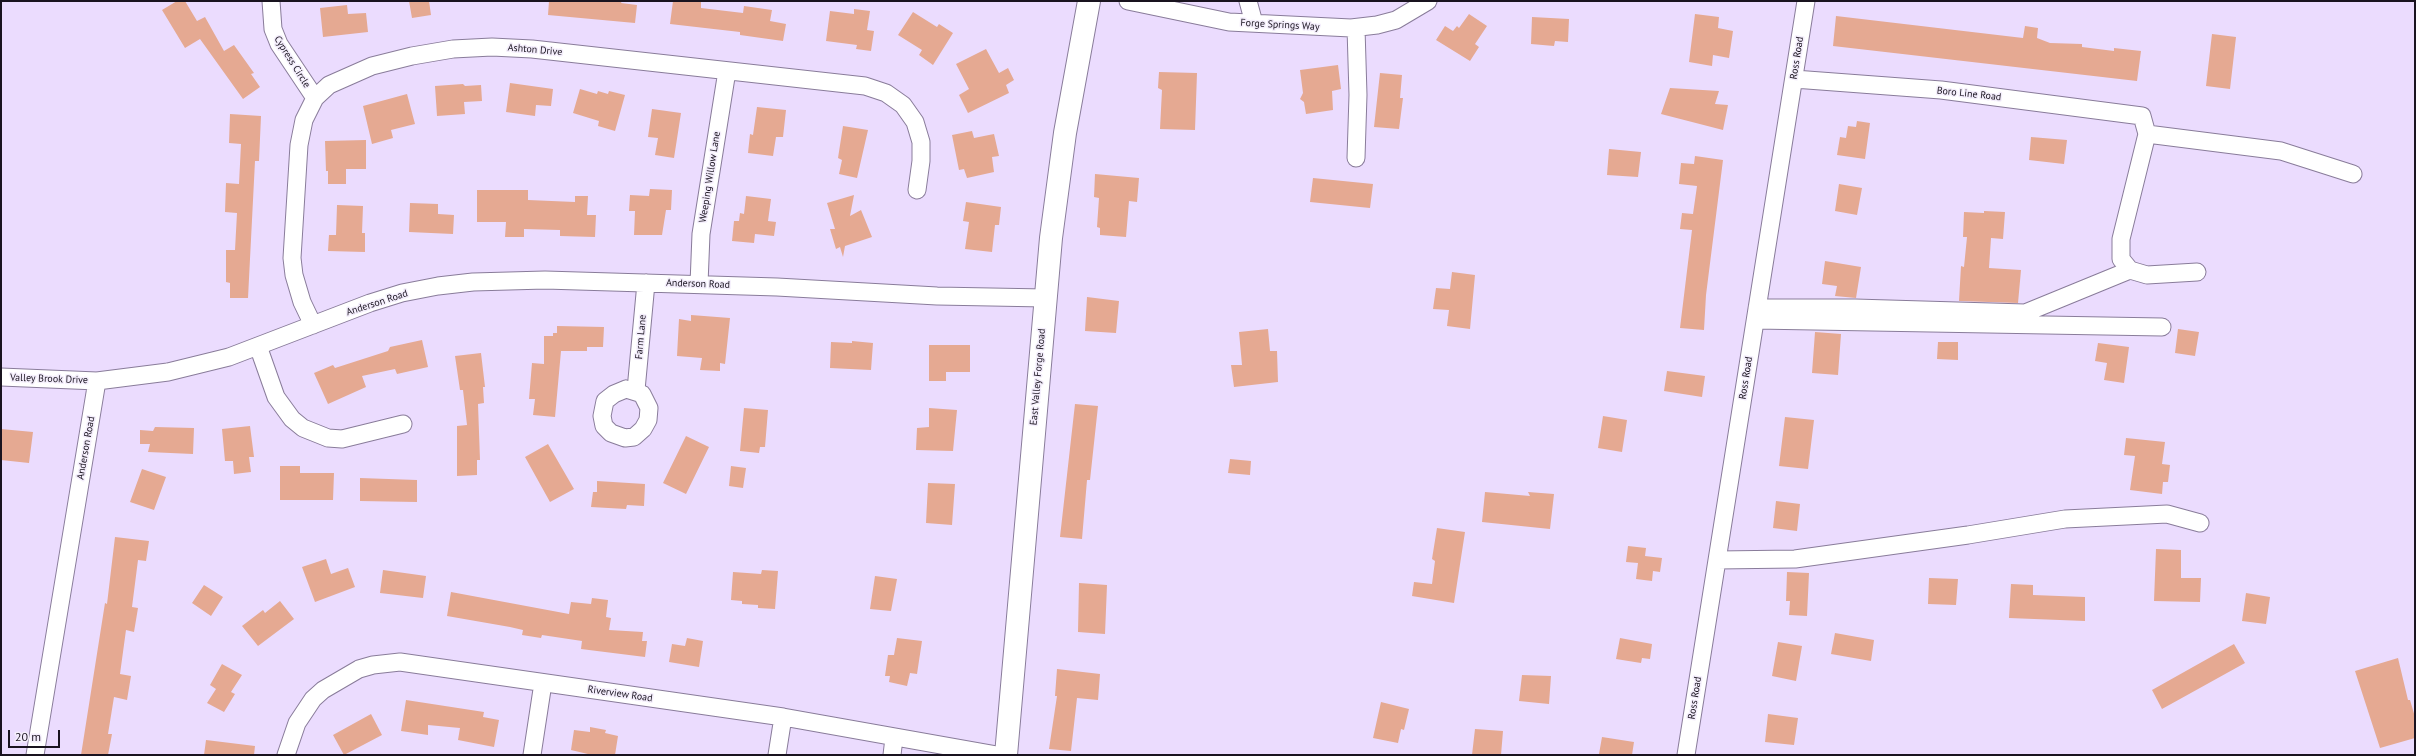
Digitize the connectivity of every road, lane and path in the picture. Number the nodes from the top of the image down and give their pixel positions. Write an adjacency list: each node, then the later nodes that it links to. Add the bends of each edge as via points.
1 (270, 1): 11 (street, Cypress Circle, via 273,29 279,44)
2 (1089, 1): 20 (main road, East Valley Forge Road, via 1065,132)
3 (1128, 1): 7 (street, Forge Springs Way, via 1229,22)
4 (1248, 1): 7 (street)
5 (1428, 1): 8 (street, Forge Springs Way, via 1396,20)
6 (1806, 1): 10 (street, Ross Road)
7 (1254, 23): 8 (street, Forge Springs Way)
8 (1356, 28): 13 (street)
9 (727, 71): 11 (street, Ashton Drive, via 532,49 476,48 412,56 372,66 329,85); 15 (street, Ashton Drive, via 865,86 886,93 903,105 915,122 921,142); 19 (street, Weeping Willow Lane, via 701,234)
10 (1794, 79): 12 (street, Boro Line Road, via 1941,90 2142,116); 21 (street, Ross Road)
11 (315, 98): 22 (street, Ashton Drive, via 304,120 299,145 292,258 302,302)
12 (2146, 134): 14 (street, via 2281,151); 16 (street, via 2121,239 2120,259)
13 (1356, 158)
14 (2353, 174)
15 (917, 190)
16 (2130, 270): 17 (street, via 2147,276); 21 (street, via 2025,313 1855,308)
17 (2197, 272)
18 (646, 283): 19 (street, Anderson Road); 22 (street, Anderson Road, via 506,280 438,286 370,303); 27 (street, Farm Lane)
19 (699, 284): 20 (street, Anderson Road)
20 (1044, 298): 40 (main road, East Valley Forge Road)
21 (1756, 314): 23 (street); 30 (street, Ross Road)
22 (313, 325): 24 (street, Anderson Road)
23 (2162, 327)
24 (258, 346): 26 (street, Anderson Road, via 201,365); 28 (street, via 276,397 292,419 303,428 328,438 342,439)
25 (1, 377): 26 (street, Valley Brook Drive)
26 (97, 381): 34 (street, Anderson Road)
27 (636, 390)
28 (404, 424)
29 (2200, 524): 30 (street, via 2167,514 2065,519 1964,536 1795,559)
30 (1717, 560): 41 (street, Ross Road)
31 (543, 683): 32 (street, Riverview Road); 35 (street, Riverview Road, via 415,664 373,665 332,683 313,699 297,723); 36 (street)
32 (783, 717): 33 (street, Riverview Road); 37 (street)
33 (894, 738): 38 (street); 39 (street, Riverview Road)
34 (35, 755)
35 (286, 755)
36 (532, 755)
37 (777, 755)
38 (892, 755)
39 (997, 755)
40 (1006, 755)
41 (1686, 755)

